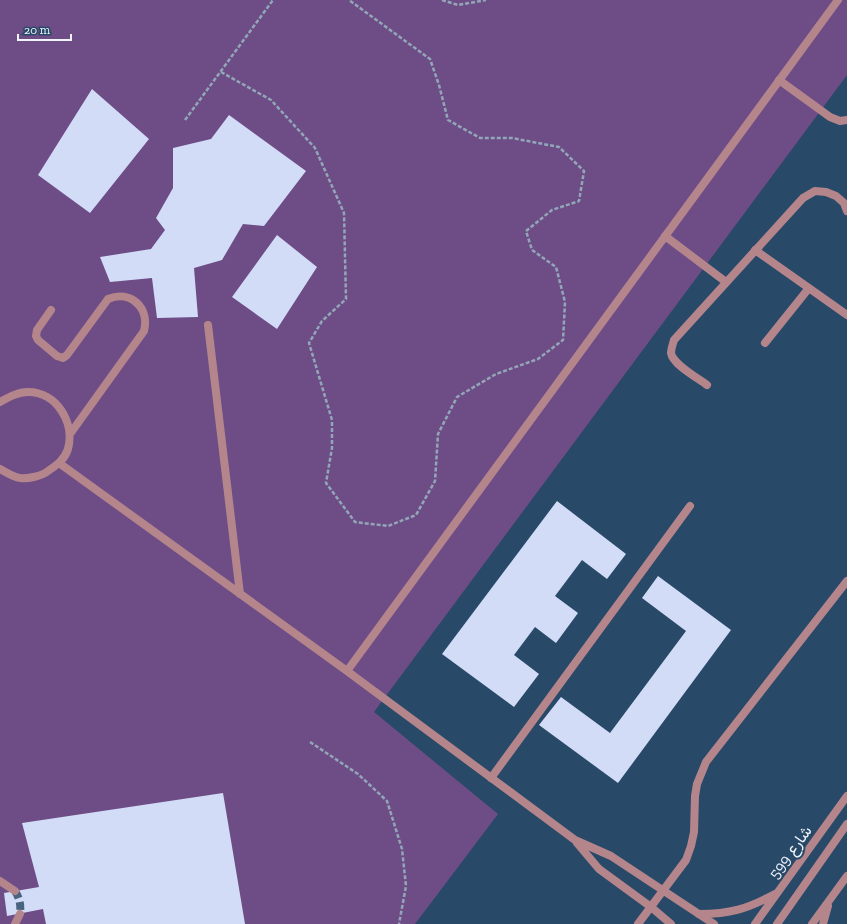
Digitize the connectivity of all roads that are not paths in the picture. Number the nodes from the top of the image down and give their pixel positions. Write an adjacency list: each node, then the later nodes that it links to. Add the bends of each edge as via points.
1 (838, 0): 2 (street)
2 (779, 80): 3 (street, via 830,117 840,121); 5 (street)
3 (847, 120)
4 (847, 212): 6 (street, via 844,203 836,196 815,191 803,198)
5 (665, 236): 7 (street); 21 (street)
6 (755, 250): 7 (street); 8 (street)
7 (726, 282): 13 (street, via 674,340 671,347 671,354 678,364)
8 (809, 288): 10 (street); 12 (street)
9 (52, 310): 15 (street, via 36,336 57,356 63,358 108,299 116,296 135,301 141,308 146,322 144,330)
10 (847, 315)
11 (208, 325): 20 (street)
12 (765, 343)
13 (707, 385)
14 (0, 402): 15 (street, via 13,395 29,392 44,396 58,405 66,418)
15 (70, 434): 16 (street, via 68,450)
16 (60, 463): 17 (street, via 42,476 34,477 20,478); 20 (street)
17 (0, 469)
18 (690, 506): 22 (street)
19 (847, 581): 28 (street, via 706,762 696,790 691,846 686,860)
20 (240, 594): 21 (street)
21 (347, 671): 22 (street)
22 (491, 778): 25 (street)
23 (847, 796): 30 (street, شارع 599)
24 (847, 824): 40 (street)
25 (575, 840): 28 (street, via 611,856); 32 (street, via 599,869)
26 (847, 876): 31 (street)
27 (0, 881): 29 (street)
28 (664, 890): 32 (street); 34 (street)
29 (15, 891)
30 (777, 893): 34 (street, via 740,910); 39 (street, شارع 599)
31 (831, 897): 41 (street); 42 (street)
32 (651, 907): 36 (street); 37 (street)
33 (20, 914): 35 (street)
34 (699, 914): 38 (street)
35 (14, 924)
36 (638, 924)
37 (671, 924)
38 (714, 924)
39 (755, 924)
40 (777, 924)
41 (812, 924)
42 (823, 924)

